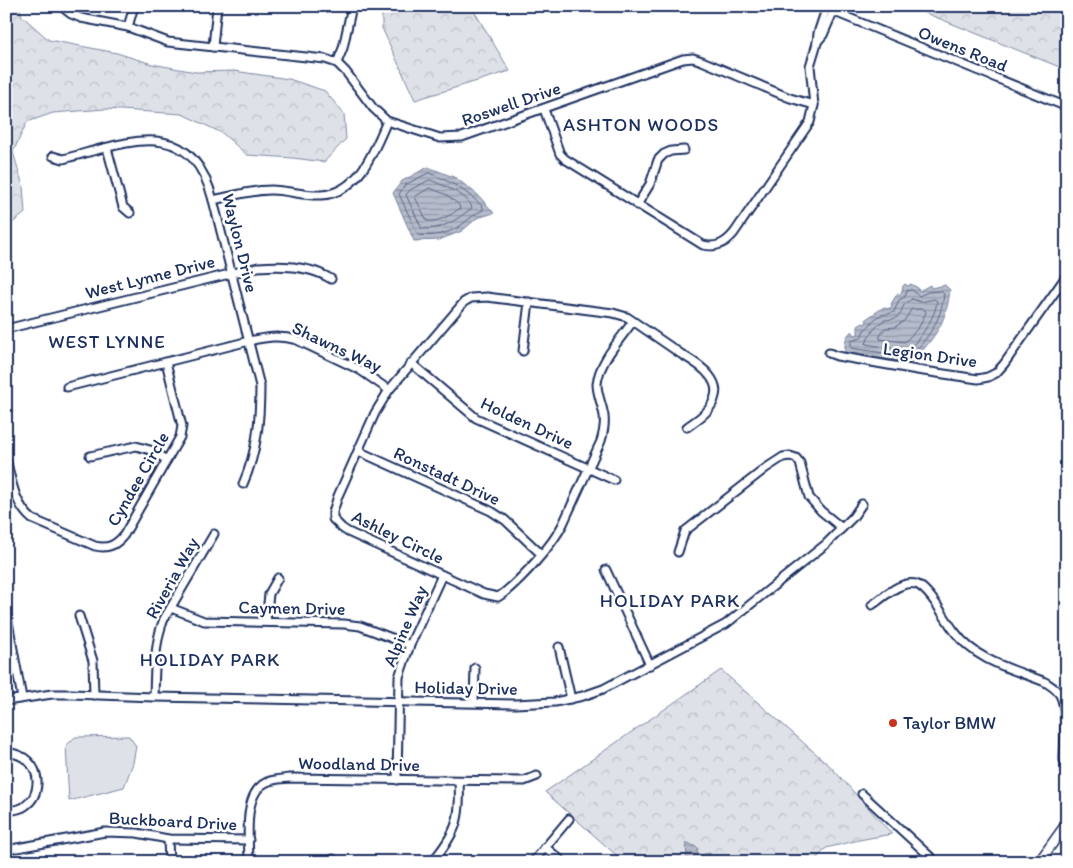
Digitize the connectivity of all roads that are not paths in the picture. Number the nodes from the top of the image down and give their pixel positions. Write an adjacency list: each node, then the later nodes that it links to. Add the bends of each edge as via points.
1 (61, 6): 6 (street, via 81,18)
2 (134, 6): 6 (street)
3 (217, 6): 7 (street)
4 (352, 6): 8 (street)
5 (826, 9): 9 (street, via 823,35 810,66); 10 (street, Owens Road)
6 (128, 27): 7 (street, via 168,42)
7 (213, 47): 8 (street)
8 (337, 63): 12 (street, Roswell Drive)
9 (814, 105): 11 (street, Roswell Drive, via 692,58); 17 (street, via 806,130 727,241 719,245 703,245)
10 (1067, 107)
11 (544, 109): 12 (street, Roswell Drive, via 452,138 440,138); 17 (street, via 565,159)
12 (387, 121): 16 (street, via 366,165 344,188 333,193 315,195 260,190)
13 (106, 148): 15 (street, Waylon Drive, via 63,159); 16 (street, Waylon Drive, via 147,139 174,145 194,159 202,170); 18 (street, via 123,207)
14 (684, 150): 17 (street, via 664,154 658,160)
15 (53, 156)
16 (213, 200): 19 (street, Waylon Drive)
17 (638, 205)
18 (130, 213)
19 (232, 272): 21 (street, West Lynne Drive, via 272,266 320,272); 24 (street, West Lynne Drive); 25 (street, Waylon Drive)
20 (1067, 275): 27 (street, Legion Drive, via 1004,364 988,377 956,376)
21 (331, 279)
22 (529, 302): 23 (street, Ashley Circle, via 613,313); 26 (street); 29 (street, Ashley Circle, via 471,298)
23 (633, 321): 32 (street, Ashley Circle, via 699,366 713,382 715,399 703,415); 37 (street, Ashley Circle, via 610,353 599,376 597,386 605,422)
24 (6, 329)
25 (250, 341): 28 (street, Shawns Way); 31 (street, Shawns Way, via 276,336 291,338 360,370); 40 (street, Waylon Drive, via 260,386 260,404 256,450)
26 (523, 351)
27 (829, 353)
28 (166, 362): 30 (street, Shawns Way); 36 (street, Cyndee Circle, via 182,426 180,437)
29 (411, 364): 31 (street, Ashley Circle); 37 (street, Holden Drive, via 476,418)
30 (67, 387)
31 (390, 390): 33 (street, Ashley Circle, via 375,413)
32 (687, 427)
33 (358, 451): 45 (street, Ronstadt Drive, via 491,511); 47 (street, Ashley Circle, via 336,501 332,519 348,532)
34 (90, 456): 36 (street, via 136,446)
35 (6, 459): 39 (street, Cyndee Circle)
36 (167, 460): 39 (street, Cyndee Circle, via 124,535 108,547 95,546 32,519 20,506)
37 (589, 469): 38 (street, Holden Drive); 45 (street, Ashley Circle, via 557,536)
38 (614, 480)
39 (9, 484)
40 (243, 484)
41 (862, 504): 42 (street, Holiday Drive)
42 (842, 528): 44 (street, via 809,497 796,458 782,457 686,531); 56 (street, Holiday Drive, via 726,624)
43 (214, 534): 50 (street, Riveria Way)
44 (678, 552)
45 (541, 554): 47 (street, Ashley Circle, via 498,597)
46 (606, 570): 56 (street)
47 (442, 575): 54 (street, Alpine Way)
48 (278, 578): 53 (street, via 269,594)
49 (872, 605): 66 (street, via 902,584 919,585 967,646 984,658 1054,687 1063,704)
50 (171, 608): 53 (street, Caymen Drive, via 204,621); 59 (street, Riveria Way, via 157,642)
51 (6, 611): 60 (street)
52 (79, 616): 58 (street, via 92,661)
53 (266, 622): 54 (street, Caymen Drive, via 360,626)
54 (410, 646): 63 (street, Alpine Way, via 399,676)
55 (559, 646): 61 (street)
56 (650, 665): 61 (street, Holiday Drive, via 603,689)
57 (475, 668): 64 (street)
58 (94, 695): 59 (street, Holiday Drive); 60 (street, Holiday Drive, via 52,694)
59 (154, 697): 63 (street, Holiday Drive)
60 (22, 698): 62 (street, Holiday Drive)
61 (571, 699): 64 (street, Holiday Drive, via 536,704)
62 (6, 701)
63 (397, 701): 64 (street, Holiday Drive); 68 (street, Alpine Way)
64 (474, 702)
65 (6, 752): 71 (street, via 29,762 34,769 37,787 35,796 25,807)
66 (1067, 769)
67 (537, 776): 69 (street, Woodland Drive, via 524,781)
68 (397, 780): 69 (street, Woodland Drive); 75 (street, Woodland Drive, via 290,778 267,782 258,787 250,803)
69 (460, 781): 80 (street, via 455,828)
70 (862, 794): 83 (street)
71 (6, 811)
72 (569, 819): 76 (street)
73 (1067, 823): 84 (main road)
74 (168, 839): 75 (street, Buckboard Drive); 77 (street, Buckboard Drive, via 137,833 105,832); 78 (street)
75 (250, 840): 79 (street, Woodland Drive)
76 (545, 846): 81 (street); 82 (street)
77 (6, 850)
78 (169, 862)
79 (249, 862)
80 (432, 862)
81 (533, 862)
82 (563, 862)
83 (936, 862)
84 (1038, 862)

